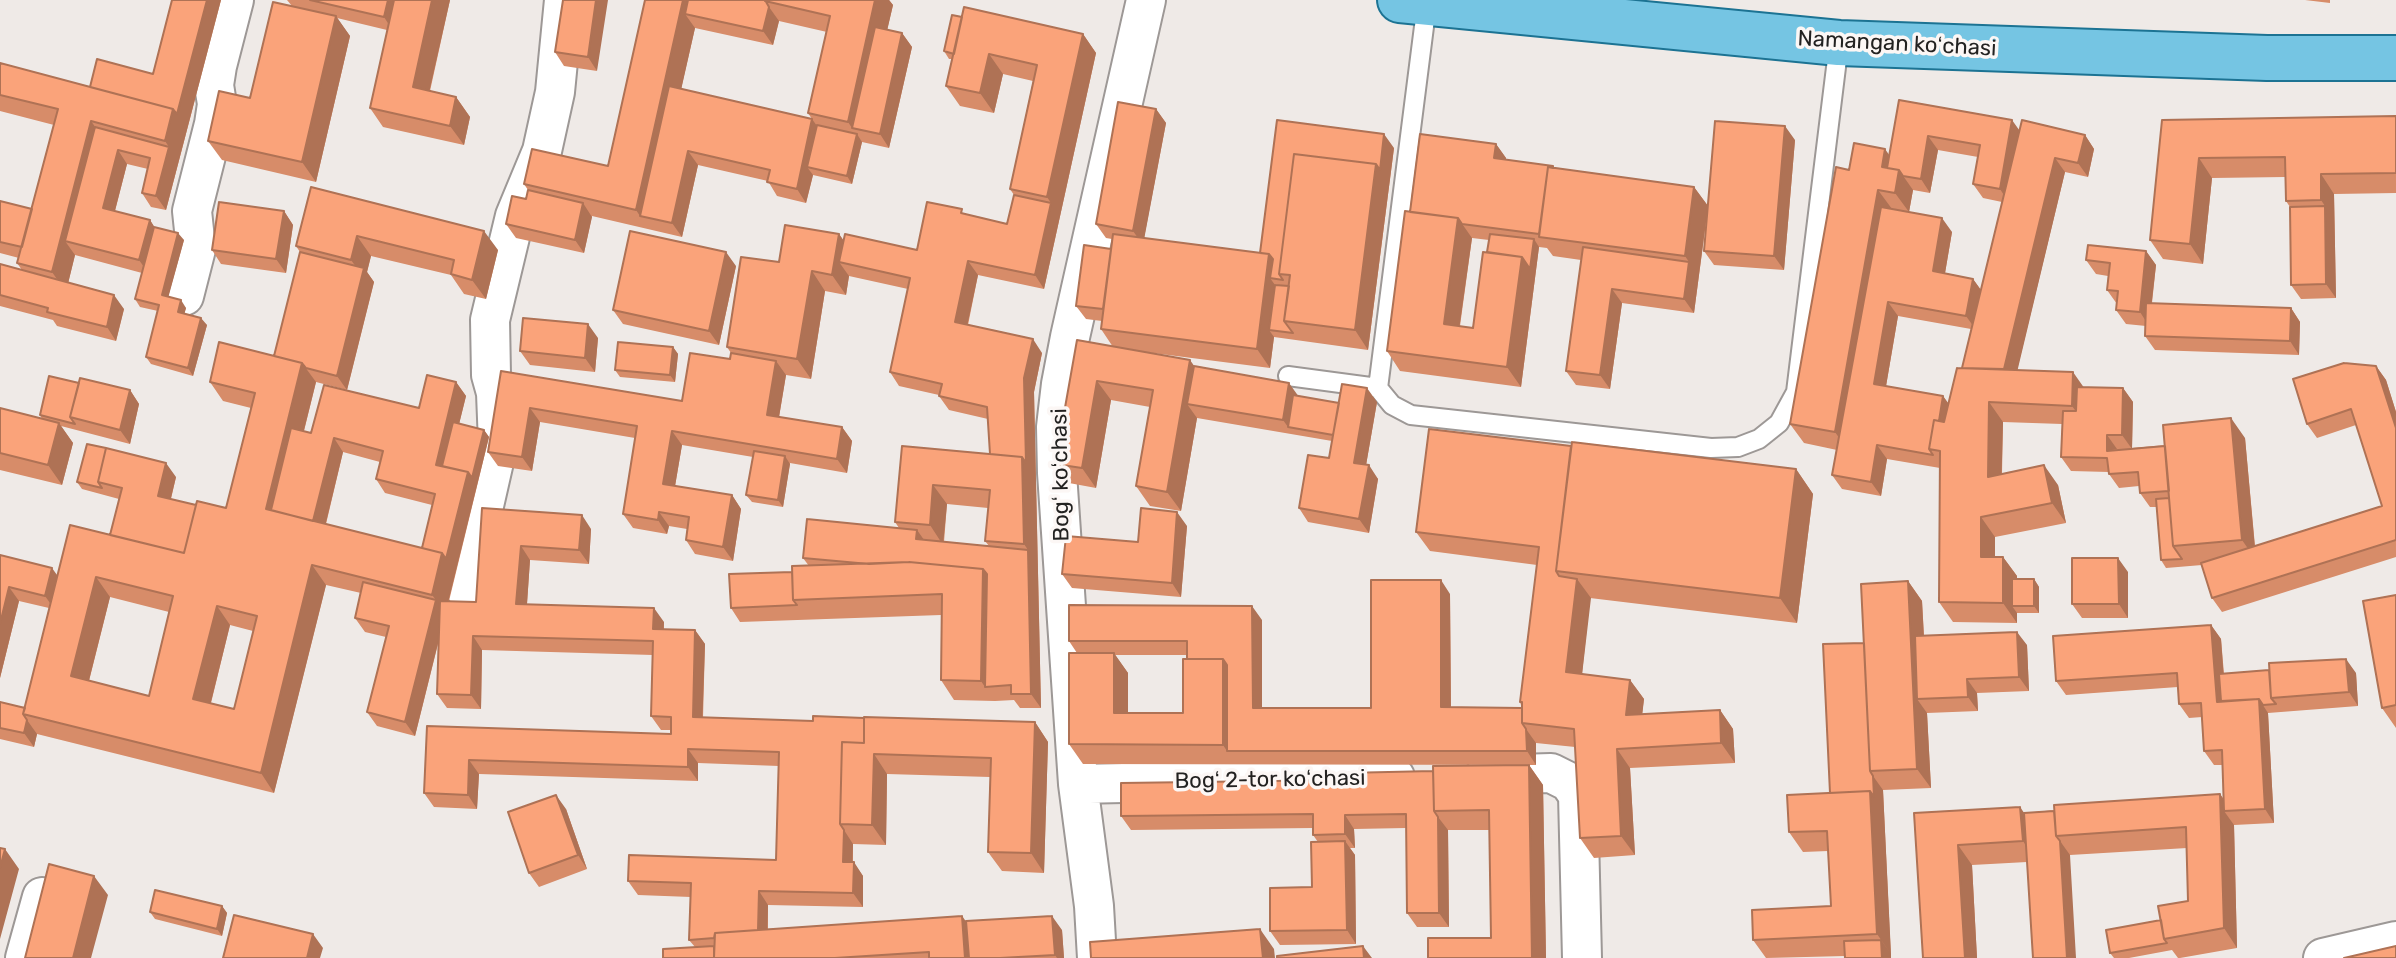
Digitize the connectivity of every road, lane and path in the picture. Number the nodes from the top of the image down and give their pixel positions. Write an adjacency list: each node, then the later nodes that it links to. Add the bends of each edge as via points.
1 (234, 0): 8 (street, via 217,66 214,124 192,211 196,249)
2 (564, 0): 11 (street, via 555,92 542,151 515,216 490,320 498,444)
3 (1146, 0): 12 (street, Bogʻ koʻchasi, via 1070,337 1056,427)
4 (1414, 1): 5 (main road, Namangan koʻchasi); 10 (lane)
5 (1664, 13): 6 (main road, Namangan koʻchasi)
6 (1839, 43): 7 (main road, Namangan koʻchasi); 10 (lane, via 1796,392 1779,423 1759,439 1711,448 1411,415 1392,405)
7 (2396, 58)
8 (184, 296)
9 (1288, 376): 10 (lane)
10 (1378, 388)
11 (465, 589)
12 (1078, 784): 16 (street, Bogʻ koʻchasi); 17 (street, Bogʻ 2-tor koʻchasi, via 1551,773 1569,782 1578,795)
13 (51, 867): 15 (street)
14 (2396, 941): 18 (street)
15 (25, 958)
16 (1097, 958)
17 (1582, 958)
18 (2323, 958)

